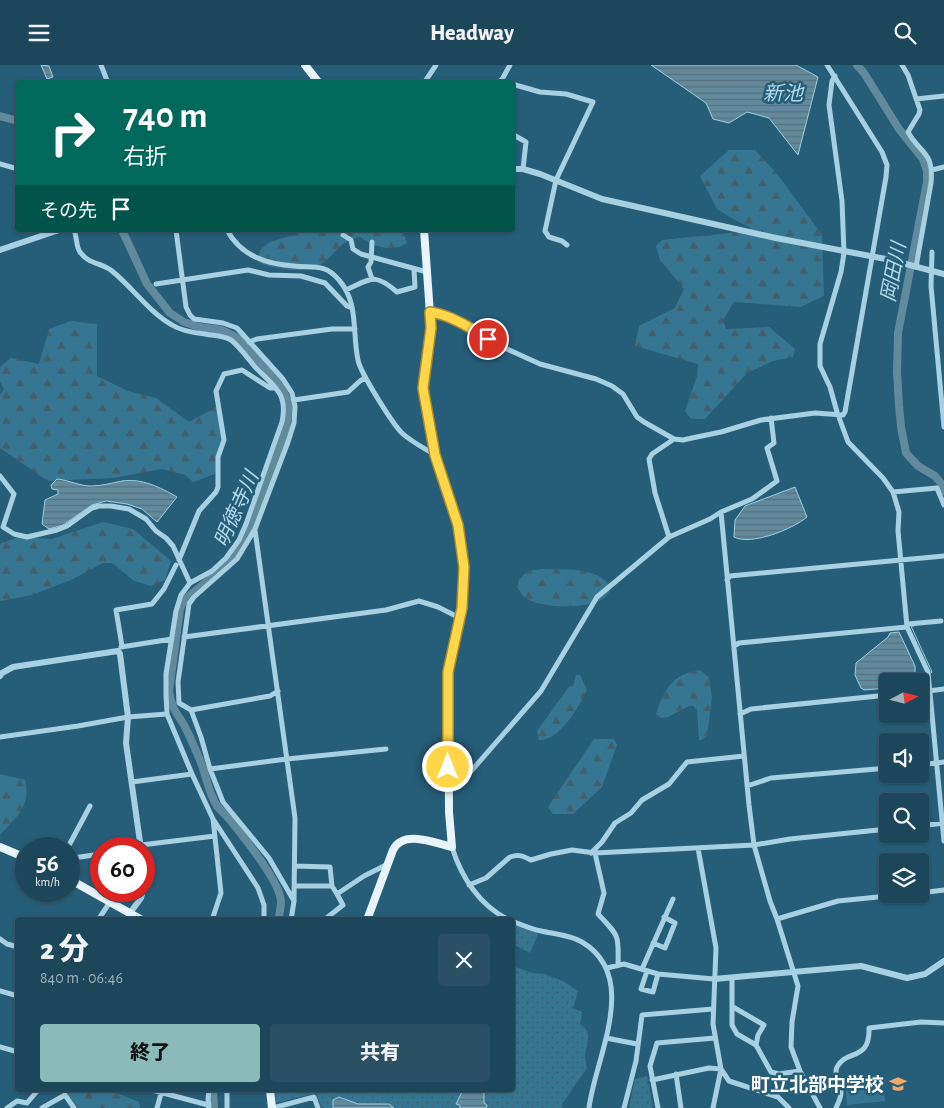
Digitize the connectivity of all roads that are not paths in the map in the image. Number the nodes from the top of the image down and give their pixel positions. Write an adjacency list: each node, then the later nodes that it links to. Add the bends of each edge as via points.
1 (101, 65): 8 (street)
2 (305, 65): 9 (main road)
3 (436, 65): 10 (street)
4 (510, 65): 11 (street)
5 (827, 65): 7 (street)
6 (902, 65): 14 (street)
7 (835, 75): 33 (street, via 829,105 841,187); 34 (street, via 882,152 886,165)
8 (107, 80)
9 (317, 80)
10 (426, 80)
11 (501, 80)
12 (515, 85): 22 (street, via 540,92 566,93 592,102)
13 (944, 96): 14 (street)
14 (916, 99): 21 (street, via 919,114 908,132 926,155)
15 (515, 136): 20 (street, via 526,142)
16 (0, 164): 18 (street)
17 (944, 167): 21 (street)
18 (15, 168)
19 (515, 169): 20 (street)
20 (523, 169): 22 (street)
21 (932, 170): 36 (street)
22 (556, 180): 30 (street, via 545,231 549,237); 33 (street, via 602,199)
23 (53, 232): 31 (street)
24 (75, 232): 50 (street, via 80,252 89,261 108,267 172,325 231,340)
25 (176, 232): 41 (street)
26 (228, 232): 44 (street, via 256,259 325,268)
27 (424, 232): 39 (main road)
28 (342, 235): 35 (street, via 350,240 357,252)
29 (372, 242): 35 (street)
30 (567, 245)
31 (0, 250)
32 (932, 252): 38 (street)
33 (844, 253): 34 (street); 52 (street, via 819,351 820,367)
34 (872, 256): 36 (street); 52 (street, via 845,412)
35 (371, 258): 37 (street); 42 (street, via 368,267)
36 (915, 267): 38 (street)
37 (414, 269): 39 (street); 42 (street, via 415,287 397,292 386,282)
38 (931, 271): 40 (street); 54 (street)
39 (427, 272): 46 (main road)
40 (944, 274)
41 (183, 279): 43 (street); 45 (street, via 248,270 269,275 301,276 325,283); 48 (street, via 186,307 192,318 235,327)
42 (372, 279): 44 (street)
43 (156, 284)
44 (346, 290): 45 (street)
45 (352, 308): 47 (street)
46 (430, 312): 55 (street, via 439,313 544,365 612,386 623,394 638,417); 56 (main road, via 423,388)
47 (356, 329): 48 (street, via 332,329); 49 (street, via 358,362)
48 (249, 342): 51 (street, via 283,379)
49 (365, 378): 51 (street, via 348,392); 56 (street, via 401,432)
50 (276, 388): 65 (street, via 270,388 242,370 224,374 216,391 224,439 218,457 218,485 216,492 199,511); 67 (street, via 283,401 284,415 246,525 226,559)
51 (294, 400): 61 (street, via 294,423)
52 (838, 415): 53 (street, via 814,413); 58 (street, via 848,442)
53 (770, 418): 55 (street, via 683,440); 60 (street, via 774,443 767,448 777,481 758,495)
54 (944, 427)
55 (674, 439): 62 (street, via 649,459 655,493)
56 (435, 455): 69 (main road, via 454,511 463,554)
57 (0, 476): 65 (street, via 14,494 3,527 14,534 22,537 57,531 92,508 111,506 129,509 143,517 173,546)
58 (892, 492): 59 (street, via 937,488); 64 (street, via 899,512)
59 (944, 505)
60 (721, 512): 62 (street); 66 (street)
61 (255, 529): 68 (street, via 236,560); 72 (street)
62 (669, 537): 98 (street, via 597,597 541,691 466,777)
63 (944, 556): 64 (street)
64 (901, 561): 66 (street, via 730,576); 71 (street)
65 (177, 563): 67 (street); 76 (street, via 152,604 116,610)
66 (727, 581): 75 (street)
67 (191, 583): 68 (street); 74 (street, via 178,601)
68 (198, 592): 73 (street, via 189,604)
69 (460, 618): 72 (street, via 416,601 386,610); 98 (main road, via 448,678)
70 (941, 621): 71 (street)
71 (908, 625): 75 (street); 80 (street, via 928,672)
72 (268, 626): 73 (street); 79 (street)
73 (184, 637): 82 (street, via 178,694 179,703)
74 (172, 639): 76 (street); 83 (street, via 166,682)
75 (734, 646): 84 (street)
76 (120, 648): 77 (street, via 13,667); 85 (street)
77 (0, 676)
78 (944, 689): 80 (street)
79 (278, 691): 82 (street, via 270,696); 89 (street)
80 (930, 691): 91 (street)
81 (879, 696): 84 (street, via 751,709)
82 (191, 710): 93 (street)
83 (168, 714): 85 (street); 95 (street)
84 (740, 714): 88 (street)
85 (128, 717): 86 (street); 96 (street, via 126,743)
86 (0, 737)
87 (386, 749): 89 (street)
88 (744, 756): 97 (street); 114 (street, via 687,762 669,784 642,800 631,813 615,823)
89 (287, 759): 93 (street); 116 (street, via 295,818)
90 (944, 762): 91 (street)
91 (937, 763): 92 (street); 101 (street)
92 (929, 764)
93 (210, 769): 127 (street, via 223,802 269,858)
94 (879, 769): 97 (street, via 771,778)
95 (192, 774): 96 (street); 100 (street)
96 (132, 782): 106 (street)
97 (747, 786): 108 (street)
98 (448, 790): 111 (main road)
99 (90, 806): 105 (street)
100 (213, 819): 104 (street); 134 (street, via 258,888)
101 (943, 823): 102 (street); 107 (street)
102 (929, 825)
103 (879, 830): 108 (street)
104 (215, 836): 109 (street); 133 (street, via 221,893)
105 (73, 837)
106 (139, 837)
107 (944, 841)
108 (754, 845): 112 (street); 140 (street)
109 (155, 846)
110 (0, 847): 113 (main road)
111 (452, 847): 115 (main road, via 406,839 394,846); 119 (street)
112 (698, 847): 114 (street); 152 (street, via 716,948)
113 (15, 853)
114 (593, 853): 119 (street, via 572,850 531,861 515,855 486,878); 146 (street, via 604,893 598,913 617,935)
115 (388, 864): 117 (street); 118 (main road)
116 (295, 866): 120 (street); 121 (street, via 330,867)
117 (377, 869): 118 (street, via 383,869); 124 (street)
118 (385, 873): 137 (main road)
119 (469, 885): 138 (street)
120 (295, 886): 121 (street); 127 (street)
121 (332, 886): 124 (street)
122 (944, 890): 123 (street)
123 (929, 892)
124 (337, 894): 136 (street, via 343,905)
125 (879, 897): 140 (street, via 838,901)
126 (673, 899): 139 (street)
127 (294, 901): 135 (street)
128 (110, 902): 130 (main road); 131 (street)
129 (138, 902): 130 (street)
130 (130, 913): 132 (main road)
131 (100, 917)
132 (137, 917)
133 (213, 917)
134 (264, 917)
135 (291, 917)
136 (328, 917)
137 (368, 917)
138 (504, 917)
139 (664, 917): 143 (street); 143 (street, via 675,923 665,948)
140 (777, 919): 149 (street)
141 (515, 923): 147 (street, via 576,940 595,952)
142 (0, 939): 144 (street)
143 (653, 943): 148 (street)
144 (15, 946)
145 (944, 961): 149 (street, via 926,974 907,978 861,966)
146 (618, 964): 147 (street); 148 (street)
147 (607, 969): 159 (street, via 612,993)
148 (644, 970): 150 (street); 150 (street, via 641,989 653,992)
149 (793, 972): 151 (street); 165 (street, via 798,986 791,1047)
150 (658, 974): 152 (street)
151 (732, 978): 152 (street); 155 (street)
152 (714, 979): 156 (street)
153 (0, 991): 154 (street)
154 (15, 995)
155 (732, 1007): 161 (street, via 732,1025 737,1034); 161 (street, via 764,1025)
156 (713, 1009): 158 (street); 160 (street, via 642,1015)
157 (944, 1023): 189 (street, via 869,1028 869,1039 864,1049 837,1067 841,1091)
158 (715, 1038): 164 (street); 167 (street, via 657,1043 650,1066)
159 (606, 1039): 160 (street); 182 (street)
160 (637, 1045): 183 (street)
161 (756, 1045): 165 (street, via 772,1072 779,1075)
162 (0, 1047): 163 (street)
163 (15, 1051)
164 (721, 1069): 166 (street, via 709,1067); 186 (street); 187 (street, via 729,1081 778,1097)
165 (800, 1071): 188 (street)
166 (676, 1074): 167 (street); 185 (street)
167 (652, 1080): 184 (street)
168 (36, 1092): 175 (street, via 27,1103 17,1101)
169 (162, 1092): 178 (street)
170 (165, 1092): 174 (street)
171 (209, 1092): 174 (street)
172 (227, 1092): 179 (street)
173 (270, 1092): 180 (main road)
174 (209, 1107)
175 (7, 1108)
176 (42, 1108): 177 (street, via 65,1095)
177 (74, 1108)
178 (157, 1108)
179 (226, 1108)
180 (272, 1108): 181 (street, via 314,1097)
181 (318, 1108)
182 (589, 1108)
183 (624, 1108)
184 (658, 1108)
185 (681, 1108)
186 (713, 1108)
187 (789, 1108)
188 (820, 1108)
189 (836, 1108)

